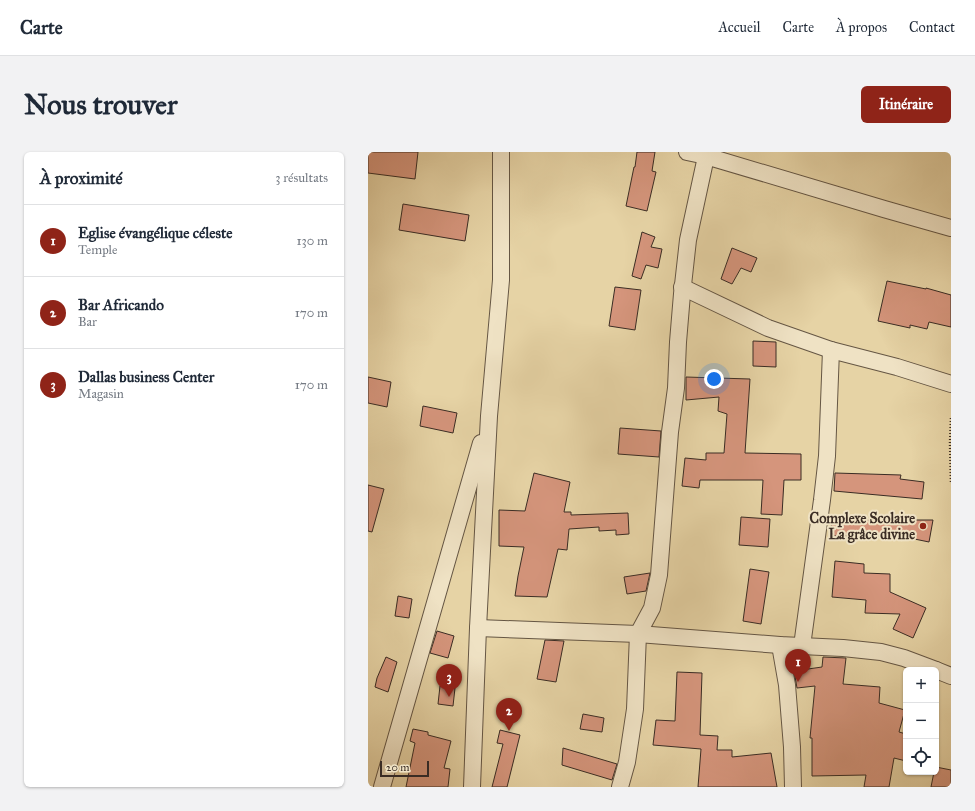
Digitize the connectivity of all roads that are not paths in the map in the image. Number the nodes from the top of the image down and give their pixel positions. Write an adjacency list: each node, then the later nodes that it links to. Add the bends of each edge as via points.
1 (501, 152): 8 (street, via 501,280)
2 (687, 152): 3 (street)
3 (706, 154): 4 (street); 5 (street, via 688,240)
4 (951, 228)
5 (682, 287): 6 (street, via 768,328); 10 (street, via 676,388 659,575 652,608)
6 (831, 350): 7 (street); 12 (street, via 827,456)
7 (951, 384)
8 (489, 416): 9 (street); 16 (street)
9 (478, 628): 10 (street); 17 (street)
10 (638, 634): 11 (street); 18 (street, via 635,709 627,762)
11 (780, 645): 12 (street); 19 (street, via 787,685)
12 (802, 646): 13 (street, via 881,652)
13 (928, 667)
14 (939, 671): 15 (street)
15 (951, 676)
16 (382, 787)
17 (472, 787)
18 (620, 787)
19 (793, 787)

